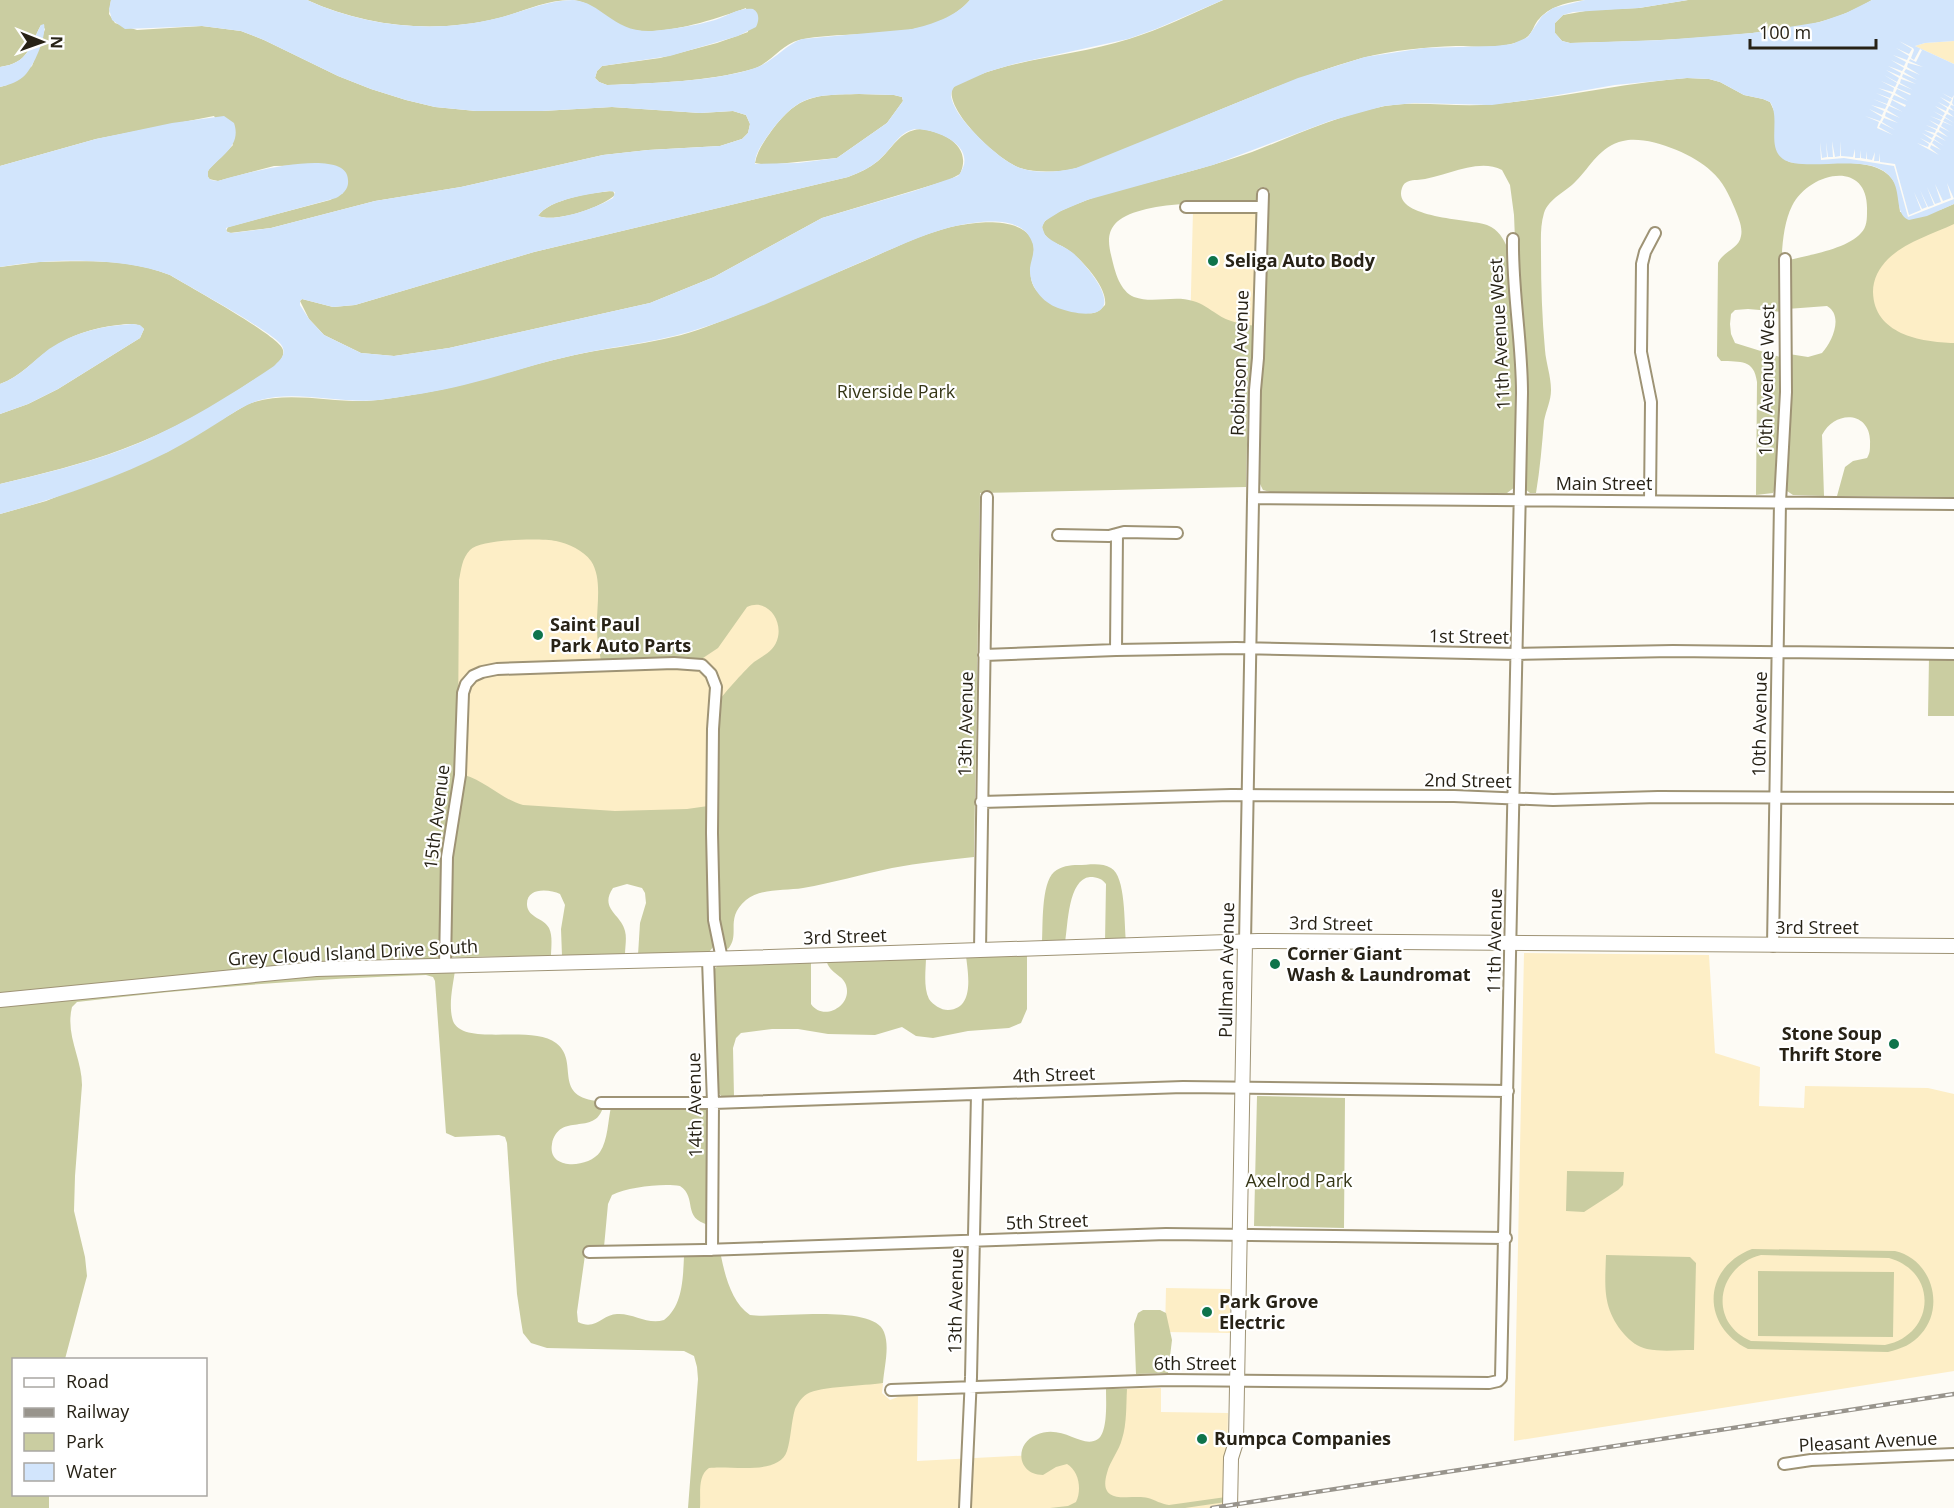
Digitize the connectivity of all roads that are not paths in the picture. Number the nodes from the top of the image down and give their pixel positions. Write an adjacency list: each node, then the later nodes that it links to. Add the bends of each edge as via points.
1 (1263, 194): 3 (street, Robinson Avenue)
2 (1186, 207): 3 (street)
3 (1262, 207): 8 (street, Robinson Avenue)
4 (1655, 233): 10 (street, via 1642,264 1641,352 1652,402)
5 (1513, 239): 9 (street, 11th Avenue West, via 1522,364)
6 (1785, 259): 11 (street, 10th Avenue West, via 1786,388)
7 (987, 497): 21 (street, 13th Avenue)
8 (1253, 498): 9 (street, Main Street); 16 (street, Pullman Avenue)
9 (1519, 500): 10 (street, Main Street); 19 (street, 11th Avenue)
10 (1650, 501): 11 (street, Main Street)
11 (1780, 502): 12 (street, Main Street); 18 (street, 10th Avenue)
12 (1954, 504)
13 (1177, 533): 14 (street)
14 (1118, 534): 15 (street); 17 (street)
15 (1058, 535)
16 (1250, 649): 17 (street, 1st Street); 19 (street, 1st Street); 23 (street, Pullman Avenue)
17 (1116, 650): 21 (street, 1st Street)
18 (1778, 652): 19 (street, 1st Street); 20 (street, 1st Street); 26 (street, 10th Avenue)
19 (1517, 654): 25 (street, 11th Avenue)
20 (1954, 654)
21 (984, 655): 27 (street, 13th Avenue)
22 (473, 676): 33 (street, 14th Avenue, via 497,669 674,663 699,664 710,672 716,695 712,729); 34 (street, 15th Avenue, via 463,693 459,783 447,857)
23 (1248, 795): 25 (street, 2nd Street); 27 (street, 2nd Street); 28 (street, Pullman Avenue)
24 (1954, 798): 26 (street, 2nd Street)
25 (1514, 799): 26 (street, 2nd Street); 29 (street, 11th Avenue)
26 (1776, 799): 30 (street, 10th Avenue)
27 (981, 802): 32 (street, 13th Avenue)
28 (1245, 942): 29 (street, 3rd Street); 32 (street, 3rd Street); 36 (street, Pullman Avenue)
29 (1511, 944): 30 (street, 3rd Street); 37 (street, 11th Avenue)
30 (1773, 946): 31 (street, 3rd Street)
31 (1954, 946)
32 (980, 950): 33 (street, 3rd Street)
33 (715, 959): 34 (street, Grey Cloud Island Drive South); 40 (street, 14th Avenue)
34 (445, 965): 35 (street, Grey Cloud Island Drive South, via 295,970)
35 (0, 1000)
36 (1242, 1088): 37 (street, 4th Street); 38 (street, 4th Street); 41 (street, Pullman Avenue)
37 (1508, 1091): 42 (street, 11th Avenue)
38 (976, 1094): 40 (street, 4th Street); 43 (street, 13th Avenue)
39 (601, 1103): 40 (street, 4th Street)
40 (713, 1103): 44 (street, 14th Avenue)
41 (1239, 1234): 42 (street, 5th Street); 43 (street, 5th Street); 46 (street, Pullman Avenue)
42 (1506, 1238): 47 (street, 11th Avenue, via 1503,1370)
43 (974, 1241): 44 (street, 5th Street); 48 (street, 13th Avenue)
44 (712, 1250): 45 (street, 5th Street)
45 (590, 1252)
46 (1237, 1381): 47 (street, 6th Street); 48 (street, 6th Street); 50 (street, Pullman Avenue)
47 (1498, 1381)
48 (971, 1388): 49 (street, 6th Street); 53 (street, 13th Avenue)
49 (891, 1390)
50 (1236, 1442): 54 (street, Pullman Avenue, via 1231,1458); 55 (street, Pullman Avenue, via 1240,1458)
51 (1954, 1454): 52 (street, Pleasant Avenue)
52 (1784, 1464)
53 (965, 1508)
54 (1230, 1508)
55 (1239, 1508)

